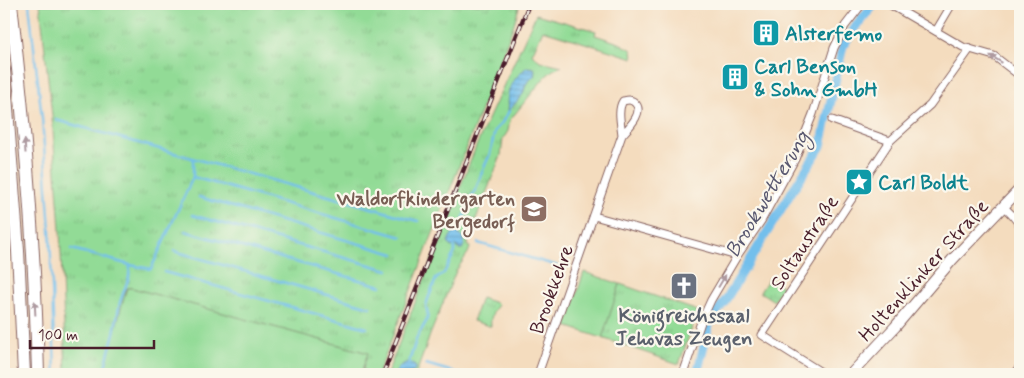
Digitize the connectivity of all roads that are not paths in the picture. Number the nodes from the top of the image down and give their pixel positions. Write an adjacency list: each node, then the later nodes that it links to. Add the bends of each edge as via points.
1 (11, 4): 19 (highway, one-way to 1, via 25,152)
2 (862, 4): 16 (street, via 845,26 834,48 795,159 761,221)
3 (889, 4): 5 (street)
4 (952, 4): 5 (street)
5 (936, 31): 6 (street)
6 (970, 49): 8 (street, one-way to 6, via 994,56); 11 (street, Soltaustraße, via 930,105)
7 (4, 70): 18 (highway)
8 (1020, 76)
9 (832, 120): 11 (street)
10 (622, 135): 10 (street, Brookkehre, via 638,113 635,102 629,100 620,105); 14 (street, Brookkehre)
11 (890, 141): 22 (street, Soltaustraße, via 762,335)
12 (1020, 189): 13 (main road, Holtenklinker Straße)
13 (1004, 207): 15 (street); 23 (main road, Holtenklinker Straße, via 952,260)
14 (594, 216): 16 (street); 20 (street, Brookkehre)
15 (1020, 225)
16 (737, 256): 21 (street, one-way to 16, via 711,300)
17 (1020, 365): 24 (street)
18 (24, 374)
19 (38, 374)
20 (538, 374)
21 (683, 374)
22 (824, 374)
23 (851, 374)
24 (1016, 374)

